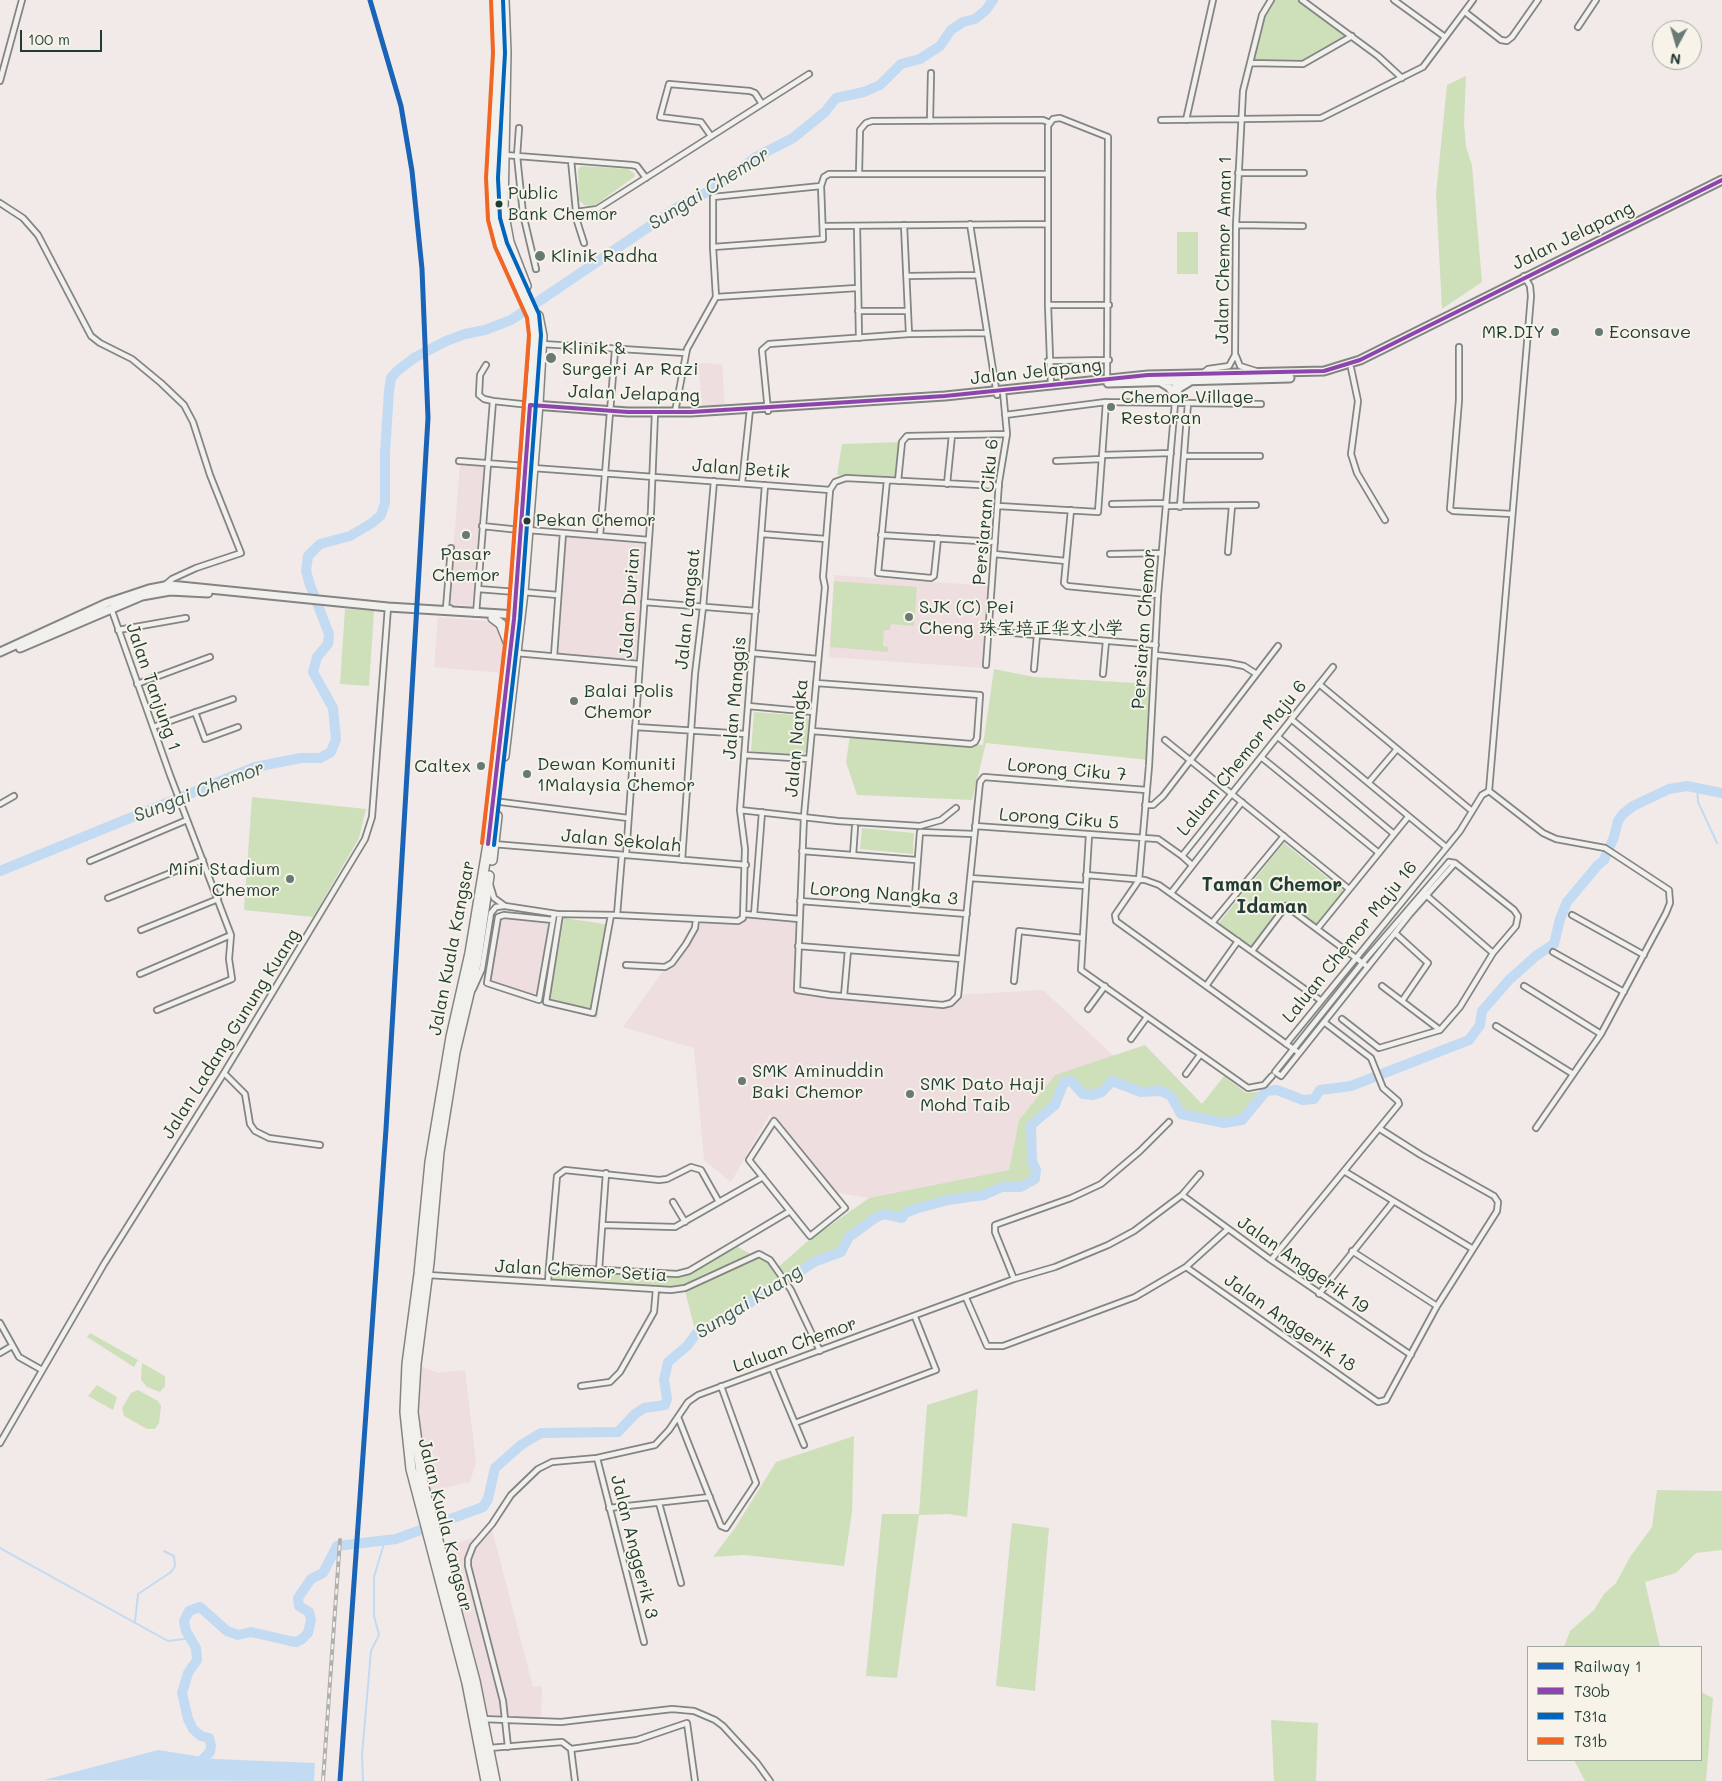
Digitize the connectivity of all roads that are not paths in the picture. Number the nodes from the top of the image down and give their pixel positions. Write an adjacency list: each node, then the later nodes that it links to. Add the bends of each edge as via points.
1 (22, 0): 19 (street)
2 (497, 0): 27 (highway, Jalan Kuala Kangsar, via 499,53)
3 (504, 0): 29 (highway, Jalan Kuala Kangsar)
4 (1214, 0): 22 (street)
5 (1272, 0): 15 (street, Jalan Chemor Aman 1, via 1262,15)
6 (1302, 0): 13 (street)
7 (1394, 0): 14 (street)
8 (1473, 0): 11 (street)
9 (1538, 0): 11 (street, via 1507,41 1501,40)
10 (1596, 0): 12 (street)
11 (1465, 12): 14 (street)
12 (1578, 27)
13 (1352, 36): 15 (street, via 1303,64); 18 (street)
14 (1445, 37): 18 (street, via 1423,67)
15 (1250, 63): 23 (street, Jalan Chemor Aman 1)
16 (931, 73): 24 (street)
17 (809, 74): 20 (street)
18 (1402, 78): 23 (street, via 1321,118)
19 (0, 80)
20 (762, 104): 28 (street); 28 (street, via 750,91 669,84 660,117 701,122)
21 (1161, 120): 22 (street)
22 (1186, 120): 23 (street)
23 (1241, 120): 32 (street, Jalan Chemor Aman 1)
24 (930, 121): 25 (street); 34 (street, via 866,123 860,130)
25 (1052, 121): 35 (street, via 1048,126); 59 (street, via 1060,118 1108,137)
26 (519, 128): 30 (street)
27 (495, 129): 29 (highway, via 498,147); 40 (highway, Jalan Kuala Kangsar)
28 (711, 136): 36 (street)
29 (503, 154): 30 (street); 40 (highway, via 498,164); 56 (highway, Jalan Kuala Kangsar, via 504,220)
30 (517, 156): 31 (street); 51 (street, via 526,232)
31 (571, 160): 36 (street, via 635,165); 41 (street)
32 (1238, 173): 33 (street); 45 (street, Jalan Chemor Aman 1)
33 (1304, 173)
34 (860, 174): 35 (street); 38 (street, via 829,174)
35 (1047, 174): 43 (street)
36 (646, 178): 41 (street, via 597,209)
37 (1722, 180): 54 (main road, Jalan Jelapang)
38 (820, 186): 46 (street); 50 (street, via 714,197)
39 (0, 203): 142 (street, via 23,218 38,235 91,336 132,359 161,383 184,405 193,422 241,553 189,572)
40 (493, 212): 56 (highway, Jalan Kuala Kangsar, via 501,245)
41 (576, 212): 49 (street)
42 (970, 224): 43 (street); 44 (street); 52 (street, Persiaran Ciku 6)
43 (1048, 224): 58 (street)
44 (904, 225): 47 (street); 53 (street)
45 (1236, 225): 48 (street); 70 (street, Jalan Chemor Aman 1)
46 (824, 226): 47 (street); 50 (street, via 821,240)
47 (857, 226): 55 (street)
48 (1302, 226)
49 (584, 243)
50 (713, 247): 57 (street)
51 (536, 269)
52 (978, 275): 53 (street); 63 (street, Persiaran Ciku 6)
53 (907, 276): 61 (street)
54 (1524, 276): 62 (main road, Jalan Jelapang); 124 (street, via 1530,286 1530,296)
55 (857, 288): 57 (street); 60 (street)
56 (527, 295): 66 (highway, Jalan Kuala Kangsar, via 535,315)
57 (716, 297): 69 (street)
58 (1048, 305): 59 (street); 72 (street)
59 (1108, 305): 71 (street)
60 (858, 310): 61 (street); 65 (street)
61 (908, 311): 64 (street)
62 (1438, 322): 74 (main road, Jalan Jelapang); 76 (main road, Jalan Jelapang, via 1340,368 1315,373)
63 (987, 333): 64 (street); 84 (street, Persiaran Ciku 6)
64 (909, 334): 65 (street)
65 (860, 338): 91 (street, via 764,346)
66 (538, 344): 68 (street); 90 (highway, Jalan Kuala Kangsar)
67 (1458, 347): 124 (street, via 1459,400 1450,509)
68 (615, 350): 69 (street); 93 (street)
69 (685, 353): 94 (street)
70 (1235, 355): 75 (street, via 1240,366); 77 (street, via 1229,366 1208,369)
71 (1108, 360): 72 (street); 79 (street)
72 (1048, 361): 83 (street)
73 (486, 364): 86 (street, via 480,376 480,395)
74 (1350, 368): 81 (main road, Jalan Jelapang, via 1306,377); 125 (street, via 1358,401 1351,454 1357,474)
75 (1263, 373): 76 (main road, Jalan Jelapang); 77 (main road, Jalan Jelapang)
76 (1278, 373): 80 (main road, via 1184,376)
77 (1201, 374): 78 (main road, Jalan Jelapang)
78 (1148, 375): 79 (main road, Jalan Jelapang); 80 (main road)
79 (1107, 379): 83 (main road, Jalan Jelapang)
80 (1175, 380): 81 (main road, Jalan Jelapang); 82 (main road, Jalan Jelapang); 85 (street, Persiaran Chemor)
81 (1194, 380): 85 (main road, via 1182,385)
82 (1159, 381): 84 (main road, Jalan Jelapang); 85 (main road, via 1169,387)
83 (1050, 385): 84 (main road, Jalan Jelapang)
84 (1000, 393): 91 (main road, Jalan Jelapang); 96 (street, Persiaran Ciku 6)
85 (1175, 399): 87 (street); 88 (street); 99 (street, Persiaran Chemor)
86 (493, 401): 90 (street); 105 (street)
87 (1106, 402): 96 (street); 102 (street)
88 (1188, 403): 89 (street); 100 (street)
89 (1261, 404)
90 (535, 406): 93 (main road, Jalan Jelapang); 106 (highway, Jalan Kuala Kangsar)
91 (768, 409): 92 (main road, Jalan Jelapang)
92 (750, 410): 94 (main road, Jalan Jelapang); 95 (main road, Jalan Jelapang); 112 (street)
93 (610, 412): 95 (main road, Jalan Jelapang); 107 (street)
94 (675, 412): 95 (main road, Jalan Jelapang)
95 (654, 414): 108 (street, Jalan Durian)
96 (1005, 415): 97 (street, Persiaran Ciku 6)
97 (1007, 434): 98 (street); 115 (street, Persiaran Ciku 6)
98 (952, 436): 111 (street, via 907,436 902,442); 113 (street)
99 (1171, 453): 102 (street); 118 (street, Persiaran Chemor)
100 (1184, 456): 101 (street); 122 (street)
101 (1260, 456)
102 (1102, 457): 104 (street); 123 (street, via 1098,512)
103 (459, 461): 105 (street, Jalan Betik)
104 (1056, 461)
105 (488, 464): 106 (street, Jalan Betik); 126 (street)
106 (529, 467): 107 (street, Jalan Betik); 127 (highway, Jalan Kuala Kangsar)
107 (605, 474): 108 (street, Jalan Betik); 131 (street)
108 (651, 477): 110 (street, Jalan Betik); 134 (street, Jalan Durian)
109 (887, 480): 111 (street); 116 (street, via 846,478 835,482); 130 (street)
110 (714, 481): 112 (street, Jalan Betik); 151 (street, Jalan Langsat)
111 (898, 481): 113 (street)
112 (742, 483): 114 (street, Jalan Betik)
113 (947, 484): 115 (street)
114 (765, 485): 116 (street, Jalan Betik); 129 (street, Jalan Manggis)
115 (999, 486): 120 (street, Persiaran Ciku 6)
116 (830, 490): 133 (street, Jalan Nangka)
117 (1112, 504): 118 (street)
118 (1166, 505): 122 (street); 138 (street, Persiaran Chemor)
119 (1256, 505): 121 (street)
120 (998, 506): 123 (street); 135 (street, Persiaran Ciku 6)
121 (1232, 506): 122 (street); 137 (street)
122 (1180, 507)
123 (1071, 510): 141 (street)
124 (1512, 514): 202 (street)
125 (1385, 520)
126 (482, 526): 127 (street); 143 (street)
127 (524, 530): 128 (street); 144 (highway, Jalan Kuala Kangsar)
128 (563, 533): 131 (street); 146 (street)
129 (762, 534): 133 (street); 154 (street, Jalan Manggis)
130 (881, 535): 132 (street); 132 (street, via 878,572 931,578 934,576)
131 (600, 536): 134 (street)
132 (938, 538): 135 (street)
133 (826, 539): 172 (street, Jalan Nangka)
134 (648, 540): 149 (street, Jalan Durian)
135 (995, 542): 139 (street, Persiaran Ciku 6)
136 (451, 548): 155 (street, via 446,608)
137 (1228, 552)
138 (1162, 553): 140 (street); 147 (street, Persiaran Chemor)
139 (994, 554): 141 (street); 160 (street, Persiaran Ciku 6)
140 (1110, 554)
141 (1066, 561): 147 (street, via 1064,583 1067,586)
142 (164, 586): 145 (main road); 148 (main road)
143 (478, 589): 144 (street); 155 (street)
144 (519, 592): 146 (street); 156 (highway, Jalan Kuala Kangsar)
145 (261, 595): 150 (main road); 152 (main road, via 160,592)
146 (558, 595): 170 (street)
147 (1158, 595): 163 (street, Persiaran Chemor)
148 (122, 598): 152 (main road); 153 (main road)
149 (644, 602): 151 (street); 173 (street, Jalan Durian)
150 (388, 607): 155 (main road); 306 (street, Jalan Ladang Gunung Kuang, via 369,830)
151 (704, 607): 154 (street); 190 (street, Jalan Langsat)
152 (111, 608): 153 (main road); 159 (street, Jalan Tanjung 1); 169 (main road)
153 (91, 610): 165 (main road)
154 (756, 611): 167 (street, Jalan Manggis)
155 (476, 612): 156 (main road); 158 (main road)
156 (517, 617): 158 (main road); 166 (highway, Jalan Kuala Kangsar)
157 (186, 618): 159 (street)
158 (493, 618): 166 (highway, via 499,620 506,631)
159 (118, 630): 180 (street, Jalan Tanjung 1)
160 (989, 631): 161 (street); 174 (street, Persiaran Ciku 6)
161 (1037, 635): 162 (street); 176 (street)
162 (1106, 641): 163 (street); 178 (street)
163 (1156, 646): 168 (street, Persiaran Chemor)
164 (1278, 646): 177 (street)
165 (0, 652)
166 (512, 652): 170 (street); 205 (highway, Jalan Kuala Kangsar)
167 (752, 653): 172 (street); 183 (street, Jalan Manggis)
168 (1156, 654): 177 (street, via 1229,663 1244,666); 201 (street, Persiaran Chemor)
169 (0, 656)
170 (554, 656): 173 (street)
171 (210, 657): 180 (street)
172 (818, 659): 179 (street, Jalan Nangka)
173 (640, 664): 189 (street, Jalan Durian)
174 (986, 665)
175 (1333, 667): 181 (street, Laluan Chemor Maju 6)
176 (1034, 670)
177 (1255, 673): 199 (street)
178 (1103, 674)
179 (816, 683): 185 (street, Jalan Nangka); 191 (street, via 980,695 975,742 971,744)
180 (137, 684): 187 (street, Jalan Tanjung 1)
181 (1319, 684): 186 (street, Laluan Chemor Maju 6); 195 (street)
182 (233, 699): 184 (street)
183 (748, 706): 185 (street); 192 (street, Jalan Manggis)
184 (195, 712): 187 (street); 188 (street, via 205,739)
185 (813, 712): 191 (street, Jalan Nangka)
186 (1292, 719): 193 (street, Laluan Chemor Maju 6); 200 (street)
187 (153, 727): 216 (street, Jalan Tanjung 1)
188 (238, 727)
189 (635, 727): 190 (street); 215 (street, Jalan Durian)
190 (691, 730): 192 (street); 232 (street, Jalan Langsat)
191 (812, 731): 198 (street, Jalan Nangka)
192 (746, 734): 196 (street, Jalan Manggis)
193 (1278, 737): 197 (street, Laluan Chemor Maju 6); 220 (street)
194 (1165, 740): 199 (street)
195 (1397, 748): 200 (street); 211 (street)
196 (744, 755): 198 (street); 210 (street, Jalan Manggis)
197 (1261, 757): 203 (street, Laluan Chemor Maju 6); 227 (street)
198 (809, 759): 213 (street, Jalan Nangka)
199 (1191, 760): 203 (street); 208 (street, via 1157,802)
200 (1369, 782): 214 (street)
201 (1146, 790): 208 (street, Persiaran Chemor); 217 (street, Lorong Ciku 7, via 984,778 980,782)
202 (1489, 791): 211 (street, Laluan Chemor Maju 16, via 1482,794); 276 (street, via 1543,833 1556,839 1605,848 1669,890 1670,903)
203 (1232, 794): 206 (street); 230 (street, Laluan Chemor Maju 6)
204 (14, 796): 207 (street)
205 (496, 801): 215 (street); 224 (highway, Jalan Kuala Kangsar)
206 (1242, 802): 222 (street); 236 (street)
207 (0, 804)
208 (1145, 805): 223 (street, Persiaran Chemor)
209 (956, 808): 213 (street, via 941,820 920,826)
210 (740, 810): 212 (street); 237 (street, Jalan Manggis)
211 (1472, 811): 225 (street, Laluan Chemor Maju 16)
212 (762, 812): 213 (street); 257 (street)
213 (804, 816): 226 (street, Jalan Nangka)
214 (1408, 816): 220 (street); 225 (street)
215 (628, 818): 228 (street, Jalan Durian)
216 (188, 820): 231 (street, Jalan Tanjung 1); 234 (street)
217 (975, 826): 219 (street); 221 (street, Lorong Ciku 5)
218 (855, 827): 229 (street)
219 (974, 834): 233 (street, via 920,832); 239 (street)
220 (1394, 834): 227 (street)
221 (1089, 835): 223 (street, Lorong Ciku 5); 238 (street)
222 (1284, 836): 243 (street); 263 (street)
223 (1141, 838): 230 (street, Lorong Ciku 5, via 1163,841); 241 (street, Persiaran Chemor)
224 (491, 844): 228 (street, Jalan Sekolah); 240 (highway, Jalan Kuala Kangsar); 332 (highway, Jalan Kuala Kangsar, via 441,1091 430,1162)
225 (1446, 847): 277 (street, Laluan Chemor Maju 16)
226 (802, 851): 229 (street); 249 (street, Jalan Nangka)
227 (1379, 853): 243 (street)
228 (624, 855): 232 (street, Jalan Sekolah); 256 (street, Jalan Durian)
229 (853, 855): 233 (street)
230 (1182, 856): 236 (street, Laluan Chemor Maju 6)
231 (203, 860): 247 (street); 248 (street, Jalan Tanjung 1)
232 (682, 860): 237 (street, Jalan Sekolah)
233 (916, 860): 251 (street)
234 (90, 861)
235 (1455, 863): 244 (street, via 1449,862); 246 (street); 275 (street, via 1518,916 1518,922)
236 (1192, 865): 245 (street)
237 (746, 866): 259 (street, Jalan Manggis)
238 (1086, 875): 241 (street); 242 (street)
239 (970, 878): 242 (street); 254 (street)
240 (489, 879): 250 (street, via 494,898); 290 (highway, Jalan Kuala Kangsar)
241 (1139, 880): 245 (street, via 1159,885); 285 (street, Laluan Chemor Maju 16, via 1115,916 1116,921)
242 (1086, 886): 269 (street)
243 (1349, 890): 264 (street)
244 (1422, 891): 246 (street); 265 (street)
245 (1170, 893): 263 (street)
246 (1427, 896): 267 (street); 275 (street)
247 (108, 898)
248 (218, 899): 266 (street); 268 (street, Jalan Tanjung 1)
249 (800, 901): 251 (street, Lorong Nangka 3); 261 (street, Jalan Nangka)
250 (505, 906): 252 (street); 255 (street); 290 (street, via 496,907 491,913 480,974)
251 (914, 910): 254 (street, Lorong Nangka 3)
252 (554, 914): 253 (street); 262 (street)
253 (560, 914): 256 (street); 256 (street, Jalan Durian, via 546,1002 593,1013)
254 (967, 914): 278 (street)
255 (504, 915): 262 (street); 262 (street, via 498,917 487,983 539,1000)
256 (614, 915): 260 (street)
257 (754, 915): 259 (street); 261 (street)
258 (1572, 915): 276 (street)
259 (743, 916): 260 (street, via 738,921)
260 (696, 919): 280 (street, via 695,928 672,963 665,967)
261 (799, 919): 271 (street, Jalan Nangka)
262 (553, 920)
263 (1212, 923): 270 (street)
264 (1318, 929): 273 (street, via 1286,906); 277 (street)
265 (1391, 929): 267 (street); 279 (street)
266 (141, 930)
267 (1396, 933): 281 (street); 292 (street, via 1428,963)
268 (231, 935): 282 (street); 294 (street, via 229,960 232,979)
269 (1083, 938): 283 (street, via 1019,931); 284 (street, via 1081,970)
270 (1238, 941): 273 (street); 285 (street)
271 (798, 946): 272 (street); 289 (street, Jalan Nangka, via 797,990)
272 (848, 950): 278 (street); 289 (street)
273 (1252, 951): 291 (street)
274 (1553, 952): 288 (street)
275 (1493, 953): 299 (street, via 1460,1007)
276 (1644, 955): 288 (street)
277 (1355, 957): 279 (street); 291 (street, Laluan Chemor Maju 16)
278 (962, 959): 289 (street, via 958,996 950,1003)
279 (1363, 962): 281 (street); 303 (street)
280 (626, 965)
281 (1368, 967): 297 (street)
282 (140, 974)
283 (1014, 981)
284 (1105, 986): 293 (street); 295 (street)
285 (1206, 986): 302 (street, Laluan Chemor Maju 16)
286 (1382, 986): 292 (street)
287 (1524, 986): 300 (street)
288 (1624, 992): 300 (street)
289 (844, 996)
290 (468, 998): 332 (highway, Jalan Kuala Kangsar, via 438,1152)
291 (1320, 1000): 302 (street, Laluan Chemor Maju 16)
292 (1402, 1001): 299 (street)
293 (1088, 1008)
294 (157, 1010)
295 (1147, 1017): 301 (street); 305 (street)
296 (1342, 1019): 299 (street, via 1379,1048)
297 (1324, 1022): 304 (street); 312 (street, via 1365,1052 1374,1064 1383,1088 1398,1101 1397,1108)
298 (1496, 1026): 309 (street)
299 (1440, 1030)
300 (1601, 1034): 309 (street)
301 (1131, 1039)
302 (1286, 1044): 303 (street)
303 (1293, 1049): 304 (street); 308 (street)
304 (1299, 1053): 308 (street, via 1281,1076)
305 (1200, 1055): 307 (street); 308 (street, via 1248,1088 1264,1085)
306 (224, 1073): 313 (street, via 245,1094 250,1124 256,1131 269,1138); 346 (street, Jalan Ladang Gunung Kuang, via 104,1264)
307 (1186, 1074)
308 (1274, 1074)
309 (1573, 1074): 311 (street)
310 (1169, 1122): 333 (street, via 1100,1184 995,1225)
311 (1536, 1128)
312 (1380, 1129): 314 (street); 326 (street, via 1494,1196 1498,1202 1496,1211)
313 (320, 1145)
314 (1344, 1171): 321 (street); 328 (street)
315 (606, 1173): 320 (street, via 667,1180 691,1167 701,1170); 324 (street); 329 (street, via 565,1170 557,1176)
316 (1200, 1174): 318 (street, Laluan Chemor)
317 (763, 1177): 320 (street); 322 (street); 322 (street, via 749,1160 774,1121 845,1208 810,1236)
318 (1182, 1195): 325 (street, Jalan Anggerik 19); 333 (street, Laluan Chemor, via 1134,1231 1108,1245 1055,1267)
319 (674, 1202): 323 (street)
320 (719, 1202): 323 (street)
321 (1393, 1202): 326 (street); 327 (street)
322 (790, 1211): 331 (street, via 689,1271 677,1274)
323 (685, 1222): 324 (street, via 667,1228)
324 (602, 1225): 331 (street)
325 (1228, 1229): 328 (street, Jalan Anggerik 19); 330 (street)
326 (1473, 1249): 338 (street)
327 (1352, 1251): 336 (street); 338 (street)
328 (1271, 1260): 336 (street, Jalan Anggerik 19)
329 (549, 1267): 331 (street); 334 (street)
330 (1186, 1267): 337 (street, via 1118,1304 1003,1346 987,1346); 344 (street, Jalan Anggerik 18, via 1378,1402 1386,1400)
331 (599, 1270)
332 (423, 1275): 334 (street, Jalan Chemor Setia); 360 (highway, Jalan Kuala Kangsar, via 407,1364 404,1412 411,1469 429,1519)
333 (1014, 1279): 337 (street, Laluan Chemor)
334 (548, 1282): 335 (street, Jalan Chemor Setia)
335 (656, 1289): 342 (street, Jalan Chemor Setia, via 685,1288 759,1254 770,1260 791,1290); 347 (street, via 654,1312 620,1372 610,1382)
336 (1319, 1294): 344 (street, Jalan Anggerik 19)
337 (966, 1298): 339 (street, Laluan Chemor)
338 (1437, 1306): 344 (street)
339 (915, 1316): 342 (street, Laluan Chemor); 350 (street, via 936,1370)
340 (0, 1323): 341 (street)
341 (12, 1346): 343 (street); 346 (street, via 23,1360)
342 (820, 1350): 345 (street, Laluan Chemor)
343 (0, 1352)
344 (1411, 1355)
345 (772, 1368): 348 (street, Laluan Chemor); 350 (street)
346 (42, 1370): 351 (street, Jalan Ladang Gunung Kuang)
347 (581, 1386)
348 (722, 1386): 349 (street, Laluan Chemor, via 688,1402); 354 (street, via 756,1483 726,1528 721,1526)
349 (678, 1417): 353 (street, Laluan Chemor, via 655,1445); 354 (street)
350 (795, 1423): 352 (street)
351 (0, 1443)
352 (804, 1445)
353 (597, 1458): 356 (street, Jalan Anggerik 3); 359 (street, Laluan Chemor, via 552,1462 527,1478 472,1546 468,1566)
354 (710, 1497): 355 (street)
355 (659, 1503): 356 (street); 357 (street)
356 (609, 1508): 358 (street, Jalan Anggerik 3)
357 (682, 1583)
358 (644, 1642)
359 (506, 1719): 360 (street); 361 (street); 368 (street, via 561,1722 672,1709 694,1711 723,1726 758,1763)
360 (479, 1720): 362 (highway, Jalan Kuala Kangsar); 364 (highway, Jalan Kuala Kangsar)
361 (508, 1747): 362 (street); 363 (street, via 562,1742)
362 (489, 1748): 365 (highway, Jalan Kuala Kangsar)
363 (571, 1749): 366 (street); 367 (street, via 637,1740 687,1723)
364 (486, 1781)
365 (495, 1781)
366 (575, 1781)
367 (695, 1781)
368 (770, 1781)

